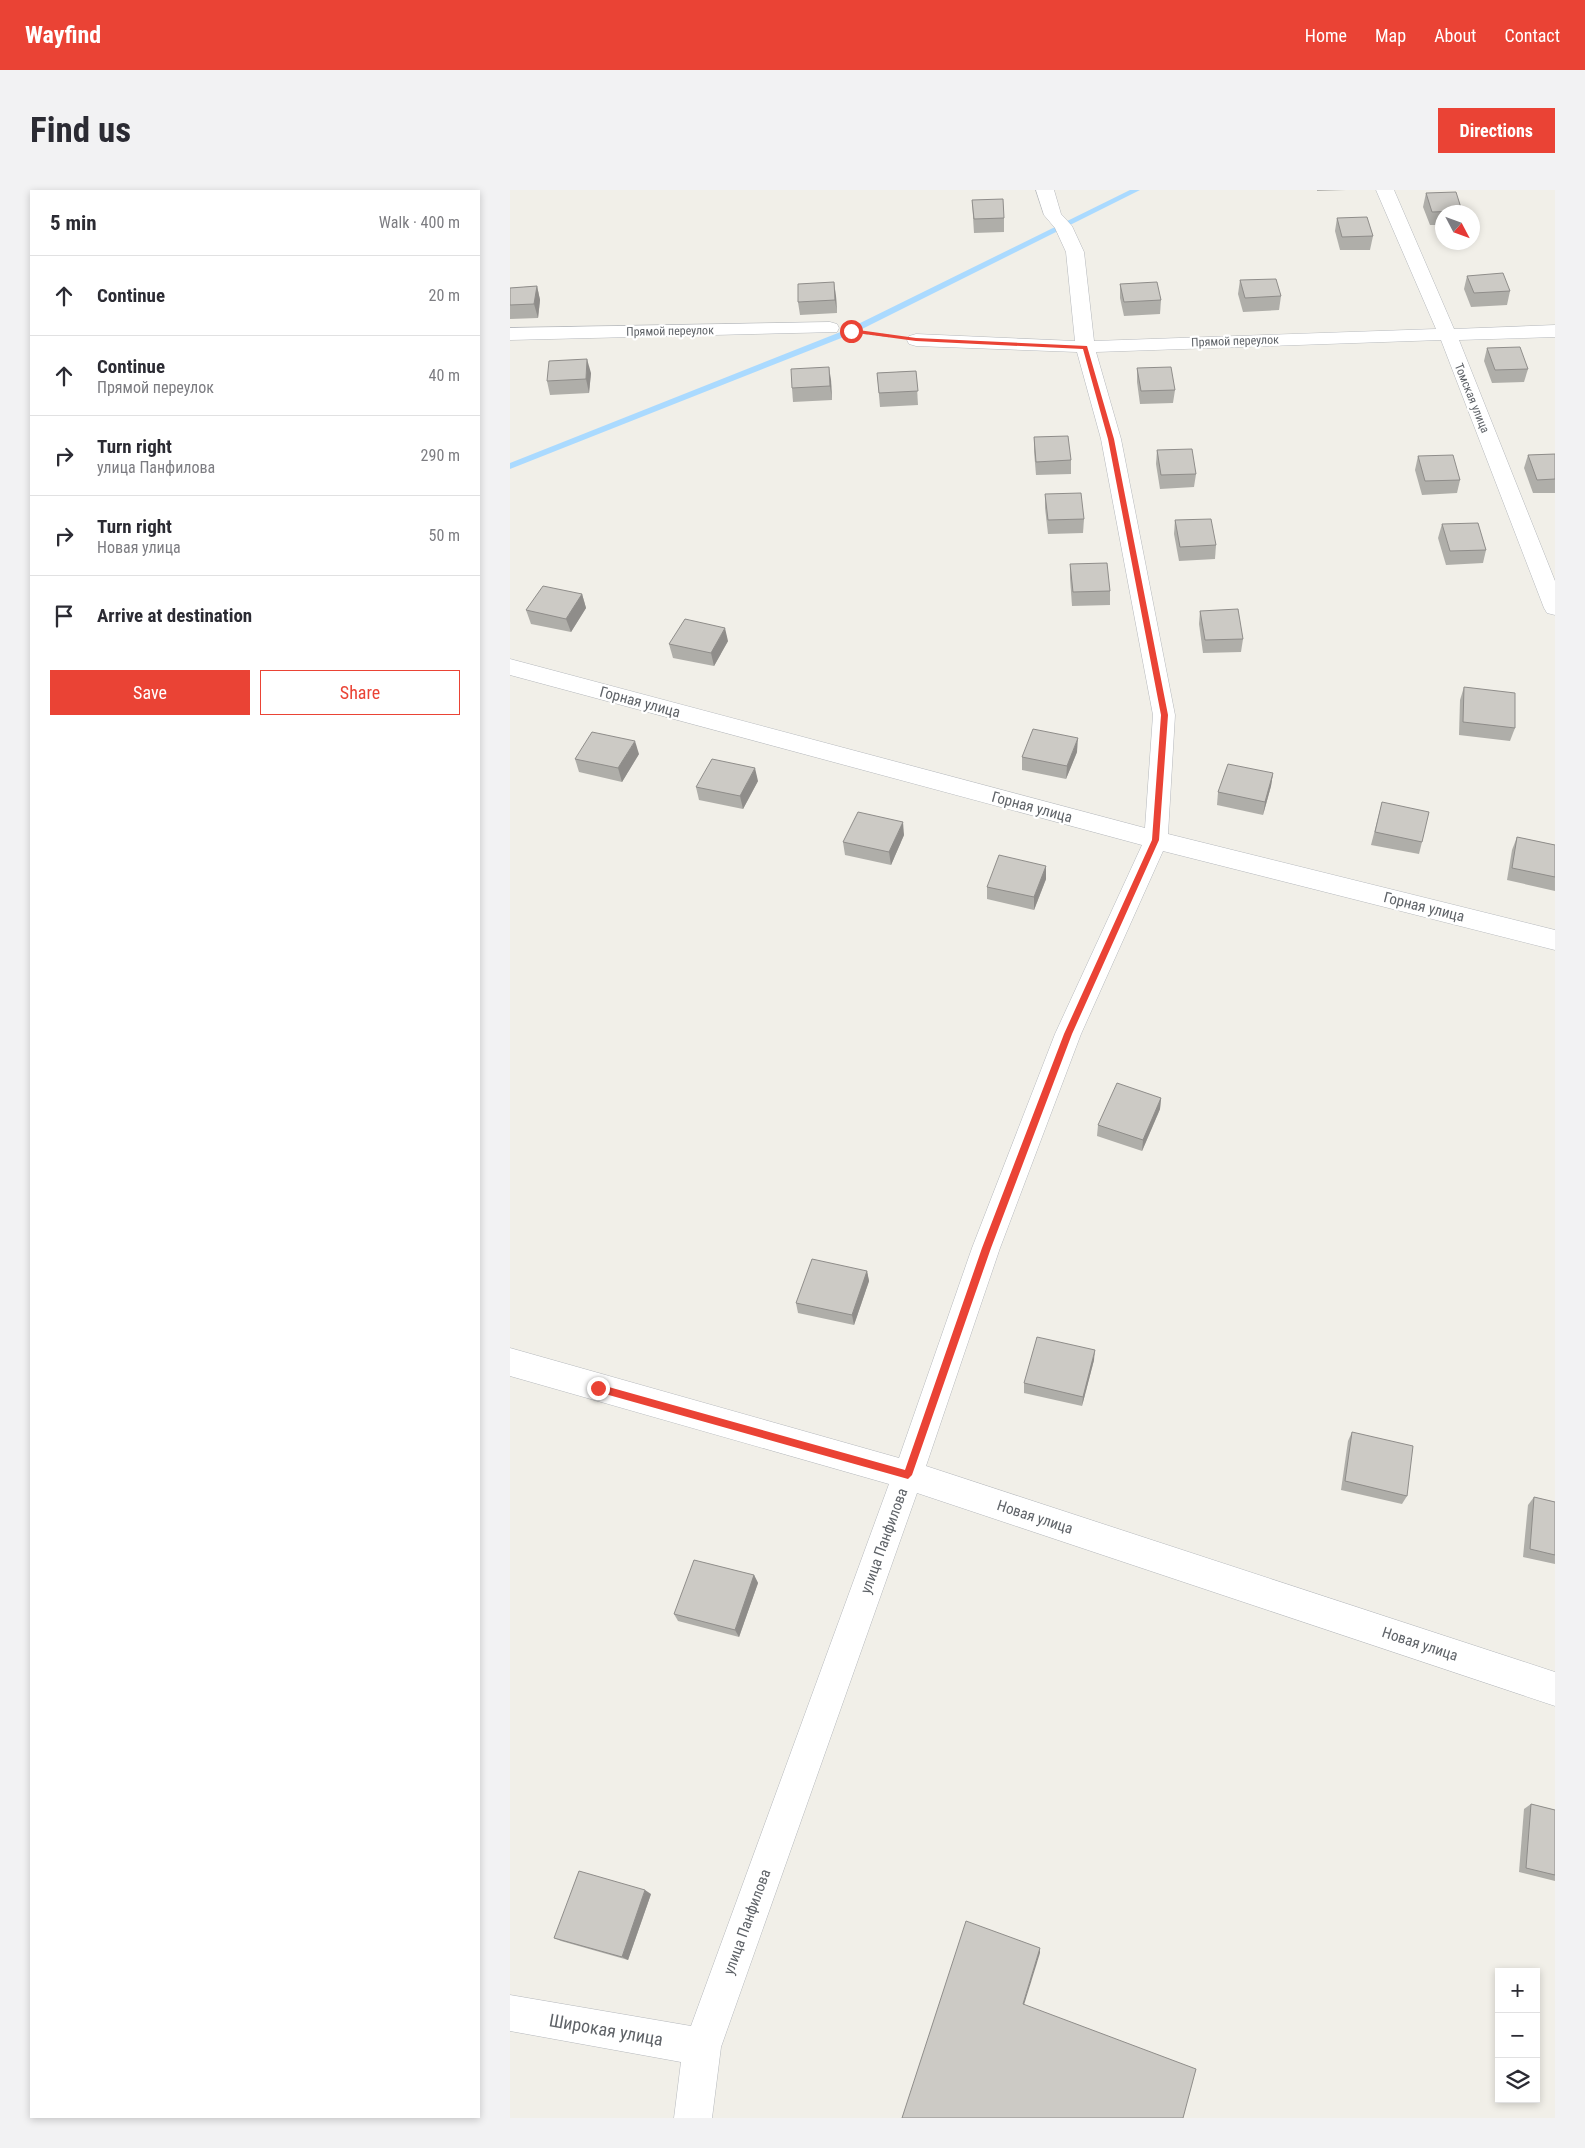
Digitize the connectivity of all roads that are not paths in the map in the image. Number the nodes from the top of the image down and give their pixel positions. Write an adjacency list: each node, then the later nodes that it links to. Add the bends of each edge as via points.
1 (1045, 190): 8 (street, улица Панфилова, via 1053,215 1063,226 1076,252)
2 (1385, 190): 6 (street, Томская улица)
3 (830, 328): 5 (street, Прямой переулок)
4 (1555, 331): 6 (street, Прямой переулок)
5 (510, 334)
6 (1447, 334): 8 (street, Прямой переулок); 9 (street, Томская улица)
7 (916, 340): 8 (street, Прямой переулок)
8 (1085, 347): 11 (street, улица Панфилова, via 1111,439 1164,715)
9 (1555, 608)
10 (510, 667): 11 (street, Горная улица)
11 (1156, 840): 12 (street, Горная улица); 14 (street, улица Панфилова, via 1068,1034 986,1248)
12 (1555, 940)
13 (510, 1362): 14 (street, Новая улица)
14 (908, 1475): 15 (street, Новая улица); 17 (street, улица Панфилова)
15 (1555, 1689)
16 (510, 2013): 17 (street, Широкая улица)
17 (702, 2047): 18 (street, улица Панфилова)
18 (694, 2118)

